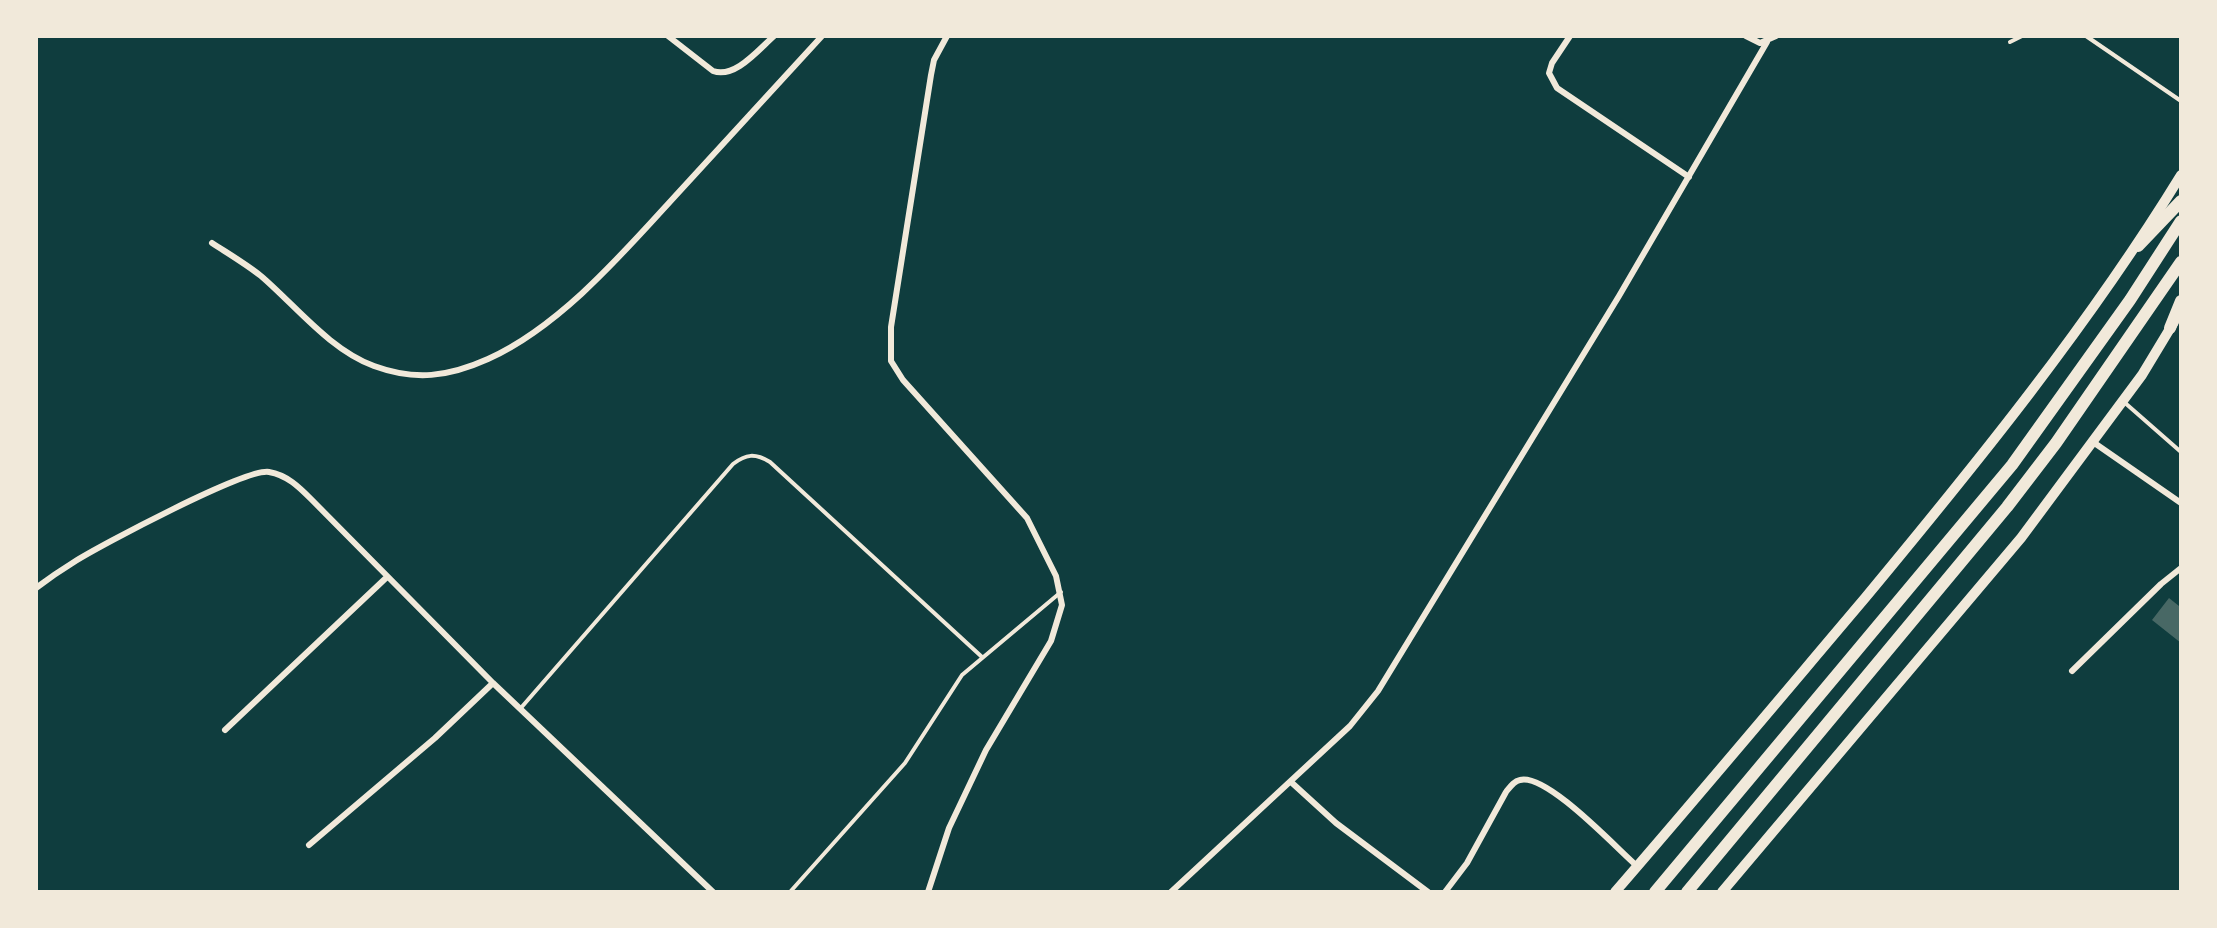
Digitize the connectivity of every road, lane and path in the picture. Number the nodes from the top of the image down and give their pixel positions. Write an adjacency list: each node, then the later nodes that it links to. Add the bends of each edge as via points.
1 (668, 36): 2 (street, via 720,74 735,69)
2 (774, 36)
3 (822, 36): 18 (street, via 576,298 508,348 458,370 411,377 373,366 336,344 260,276)
4 (936, 36): 10 (street)
5 (1570, 36): 15 (street, via 1549,72 1557,88)
6 (1746, 36): 11 (street)
7 (1776, 36): 11 (street)
8 (2022, 36): 12 (lane)
9 (2086, 36): 13 (lane)
10 (945, 39): 31 (street, via 931,75 897,278 891,361 903,380 1027,518)
11 (1767, 42): 15 (street)
12 (2010, 42)
13 (2181, 101)
14 (2181, 175): 19 (main road)
15 (1689, 177): 37 (street, via 1378,691 1350,726)
16 (2181, 201): 19 (highway)
17 (2181, 221): 47 (highway, via 2117,320 2012,465)
18 (212, 243)
19 (2138, 246): 39 (main road, via 2013,415 1910,544)
20 (2181, 262): 48 (highway, via 2007,507)
21 (2181, 302): 23 (highway)
22 (2181, 313): 23 (main road)
23 (2170, 328): 24 (main road)
24 (2123, 401): 25 (main road); 26 (lane)
25 (2093, 442): 27 (street); 49 (main road, via 2021,538)
26 (2181, 452)
27 (2181, 503)
28 (2181, 568): 33 (street)
29 (387, 577): 30 (street, via 293,482 267,471 187,503 73,562); 34 (street); 36 (street)
30 (36, 588)
31 (1061, 592): 32 (lane); 42 (street, via 1060,618 1051,641 986,750 949,828)
32 (982, 657): 35 (lane, via 758,454 743,456 733,465); 41 (lane, via 949,691 905,763)
33 (2072, 671)
34 (493, 683): 35 (street); 38 (street)
35 (520, 709): 40 (street)
36 (225, 730)
37 (1291, 782): 43 (street); 44 (street, via 1336,823)
38 (309, 845)
39 (1637, 866): 45 (street, via 1578,810 1524,779 1506,792 1467,863); 46 (main road)
40 (713, 892)
41 (790, 892)
42 (928, 892)
43 (1171, 892)
44 (1428, 892)
45 (1445, 892)
46 (1615, 892)
47 (1655, 892)
48 (1688, 892)
49 (1722, 892)

